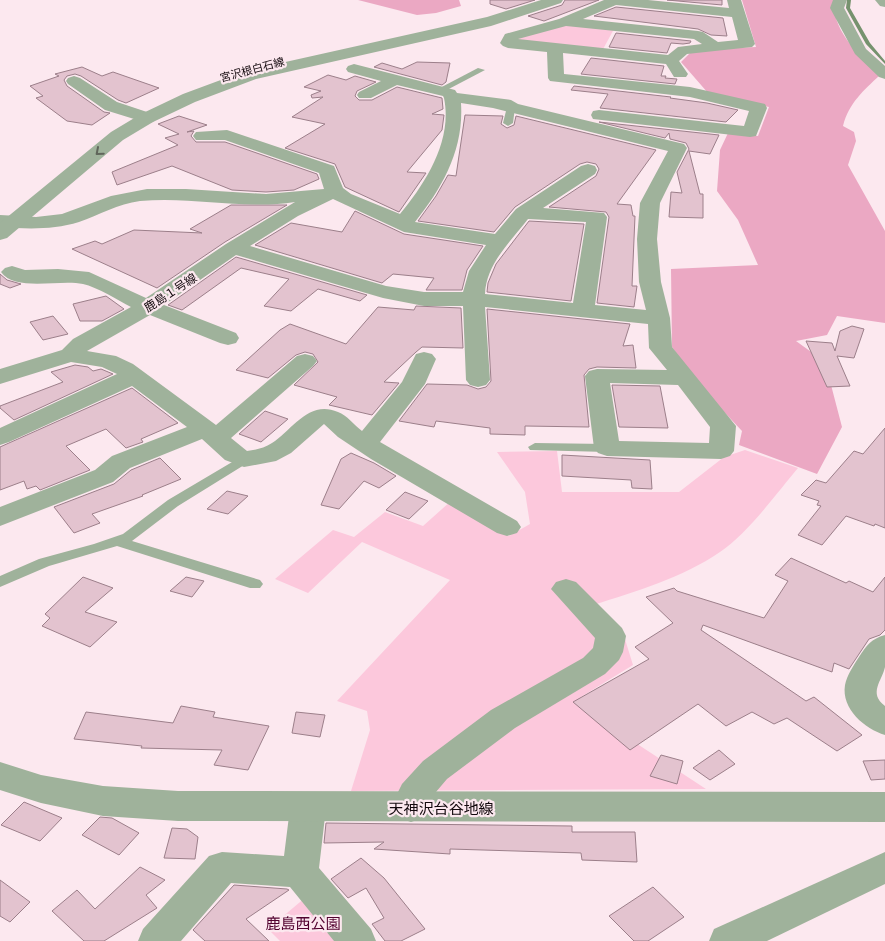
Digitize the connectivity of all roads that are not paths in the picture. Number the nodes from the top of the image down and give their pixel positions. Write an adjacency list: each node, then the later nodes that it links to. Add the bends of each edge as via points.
1 (538, 0): 22 (street, 宮沢根白石線, via 456,23 220,77 174,96)
2 (556, 0): 22 (street, via 491,21 251,76)
3 (840, 0): 14 (street, via 837,8)
4 (882, 0): 6 (street)
5 (616, 1): 7 (street); 8 (street)
6 (885, 3)
7 (736, 6): 9 (street, via 747,44)
8 (564, 22): 9 (street, via 698,35); 10 (street, via 510,37 508,44)
9 (714, 46): 11 (street, via 683,50)
10 (555, 49): 11 (street); 20 (street)
11 (671, 60): 17 (street, via 690,87)
12 (354, 69): 15 (street)
13 (480, 70): 18 (lane)
14 (885, 74)
15 (396, 79): 18 (street); 19 (street)
16 (74, 81): 22 (street, via 111,106)
17 (690, 92): 20 (street); 20 (street, via 759,108 750,132)
18 (446, 94): 21 (street); 26 (street, via 453,130)
19 (365, 95)
20 (557, 97): 21 (street)
21 (504, 111): 37 (street, via 678,148 650,203 647,239 650,282)
22 (141, 116): 29 (street)
23 (445, 131): 26 (lane, via 442,150 432,166)
24 (202, 136): 27 (street, via 227,136 327,170)
25 (588, 170): 28 (street)
26 (438, 176): 30 (street)
27 (334, 191): 29 (street, via 287,198 250,199 148,195 128,197 46,224); 30 (street); 32 (street, 鹿島１号線, via 291,212)
28 (523, 213): 31 (street); 36 (street, via 597,217)
29 (4, 223)
30 (403, 223): 31 (street, via 411,228)
31 (501, 241): 34 (street, via 476,280)
32 (234, 248): 34 (street, via 383,292 424,298); 35 (street, 鹿島１号線)
33 (12, 272): 35 (street, via 21,277 89,278)
34 (474, 299): 36 (street); 45 (street)
35 (148, 307): 38 (street); 39 (street, 鹿島１号線, via 81,344)
36 (583, 311): 37 (street)
37 (659, 318): 44 (street, via 661,348)
38 (228, 338)
39 (70, 355): 42 (street, via 108,361); 43 (street, 鹿島１号線)
40 (424, 359): 48 (street, via 412,384)
41 (304, 361): 46 (street, via 240,419)
42 (133, 376): 46 (street); 47 (street)
43 (0, 377)
44 (683, 378): 50 (street, via 597,376); 50 (street, via 723,426 721,451)
45 (478, 380)
46 (210, 434): 51 (street, via 234,455); 52 (street, via 121,462 104,476)
47 (0, 437)
48 (365, 444): 51 (street, via 330,418 316,418 282,448 266,456); 53 (street)
49 (535, 447): 50 (lane)
50 (607, 448)
51 (244, 459): 54 (lane)
52 (0, 518)
53 (507, 527)
54 (116, 542): 55 (lane, via 44,562); 56 (lane)
55 (0, 582)
56 (255, 584)
57 (566, 589): 63 (street, via 611,636 608,652 594,666 503,719 435,770 414,794)
58 (885, 646): 59 (street, via 865,672 860,691 869,710)
59 (885, 722)
60 (0, 776): 62 (street, 天神沢台谷地線, via 102,802)
61 (885, 806): 63 (street, 天神沢台谷地線)
62 (308, 808): 63 (street, 天神沢台谷地線); 65 (street)
63 (411, 808)
64 (885, 867): 68 (street)
65 (300, 872): 66 (street, via 222,867); 67 (street)
66 (157, 941)
67 (357, 941)
68 (728, 941)

